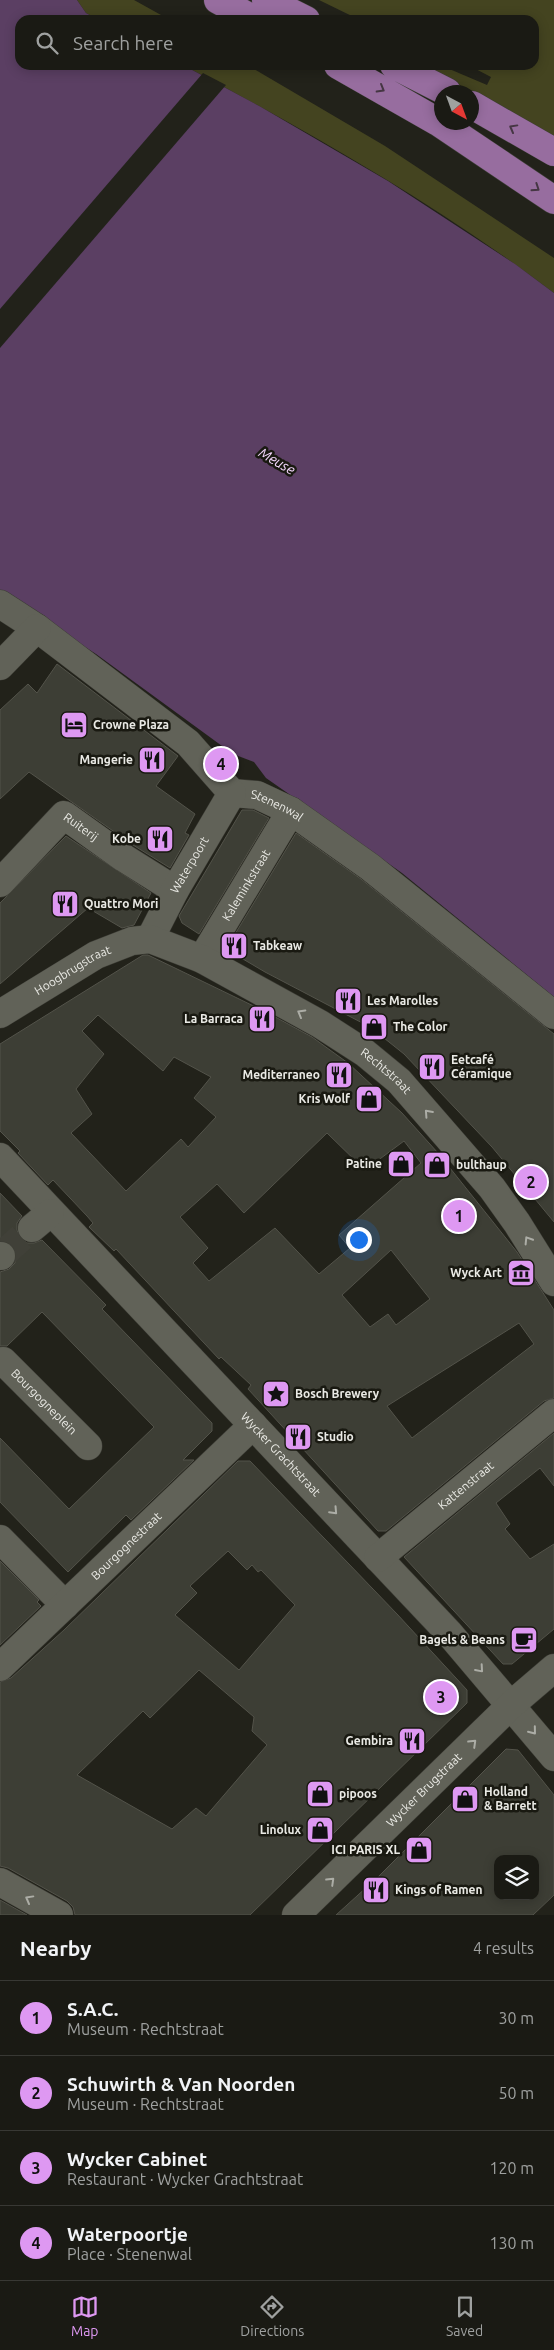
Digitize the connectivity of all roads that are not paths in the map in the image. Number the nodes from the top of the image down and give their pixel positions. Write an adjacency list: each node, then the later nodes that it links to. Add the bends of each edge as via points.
1 (218, 0): 3 (main road)
2 (266, 0): 4 (main road)
3 (246, 15)
4 (296, 15)
5 (347, 70): 10 (main road, one-way to 10, via 438,122)
6 (404, 70): 7 (main road)
7 (434, 85)
8 (479, 109): 9 (main road, one-way to 8)
9 (554, 152)
10 (554, 200)
11 (0, 604): 12 (street, Stenenwal)
12 (37, 628): 13 (street); 14 (street, Stenenwal, via 188,743)
13 (0, 666)
14 (232, 793): 15 (street, Stenenwal, via 257,795); 17 (street, Waterpoort)
15 (291, 811): 19 (street, Kaleminkstraat); 21 (street, Stenenwal, via 370,867)
16 (0, 883): 17 (street, Ruiterij, via 64,815)
17 (175, 890): 18 (street, Waterpoort)
18 (150, 939): 19 (street, Rechtstraat); 20 (street, Hoogbrugstraat, via 132,941 96,955)
19 (202, 959): 23 (street, Rechtstraat, one-way to 19, via 492,1188 399,1081 328,1029)
20 (0, 1014)
21 (554, 1015)
22 (0, 1157): 26 (street, Wycker Grachtstraat, via 41,1220)
23 (551, 1270)
24 (0, 1364): 27 (street, Bourgogneplein, via 4,1361)
25 (554, 1413): 29 (street, Kattenstraat)
26 (253, 1424): 29 (street, Wycker Grachtstraat, one-way to 29); 30 (street, Bourgognestraat)
27 (88, 1446)
28 (0, 1539): 30 (street)
29 (378, 1558): 33 (street, Wycker Grachtstraat, one-way to 33)
30 (65, 1605): 31 (street, Bourgognestraat)
31 (0, 1667)
32 (554, 1668): 33 (street, Wycker Brugstraat)
33 (511, 1705): 34 (street, Wycker Grachtstraat, one-way to 34); 37 (street, Wycker Brugstraat, one-way to 33)
34 (554, 1757)
35 (0, 1882): 36 (street, one-way to 35)
36 (58, 1915)
37 (296, 1915)

